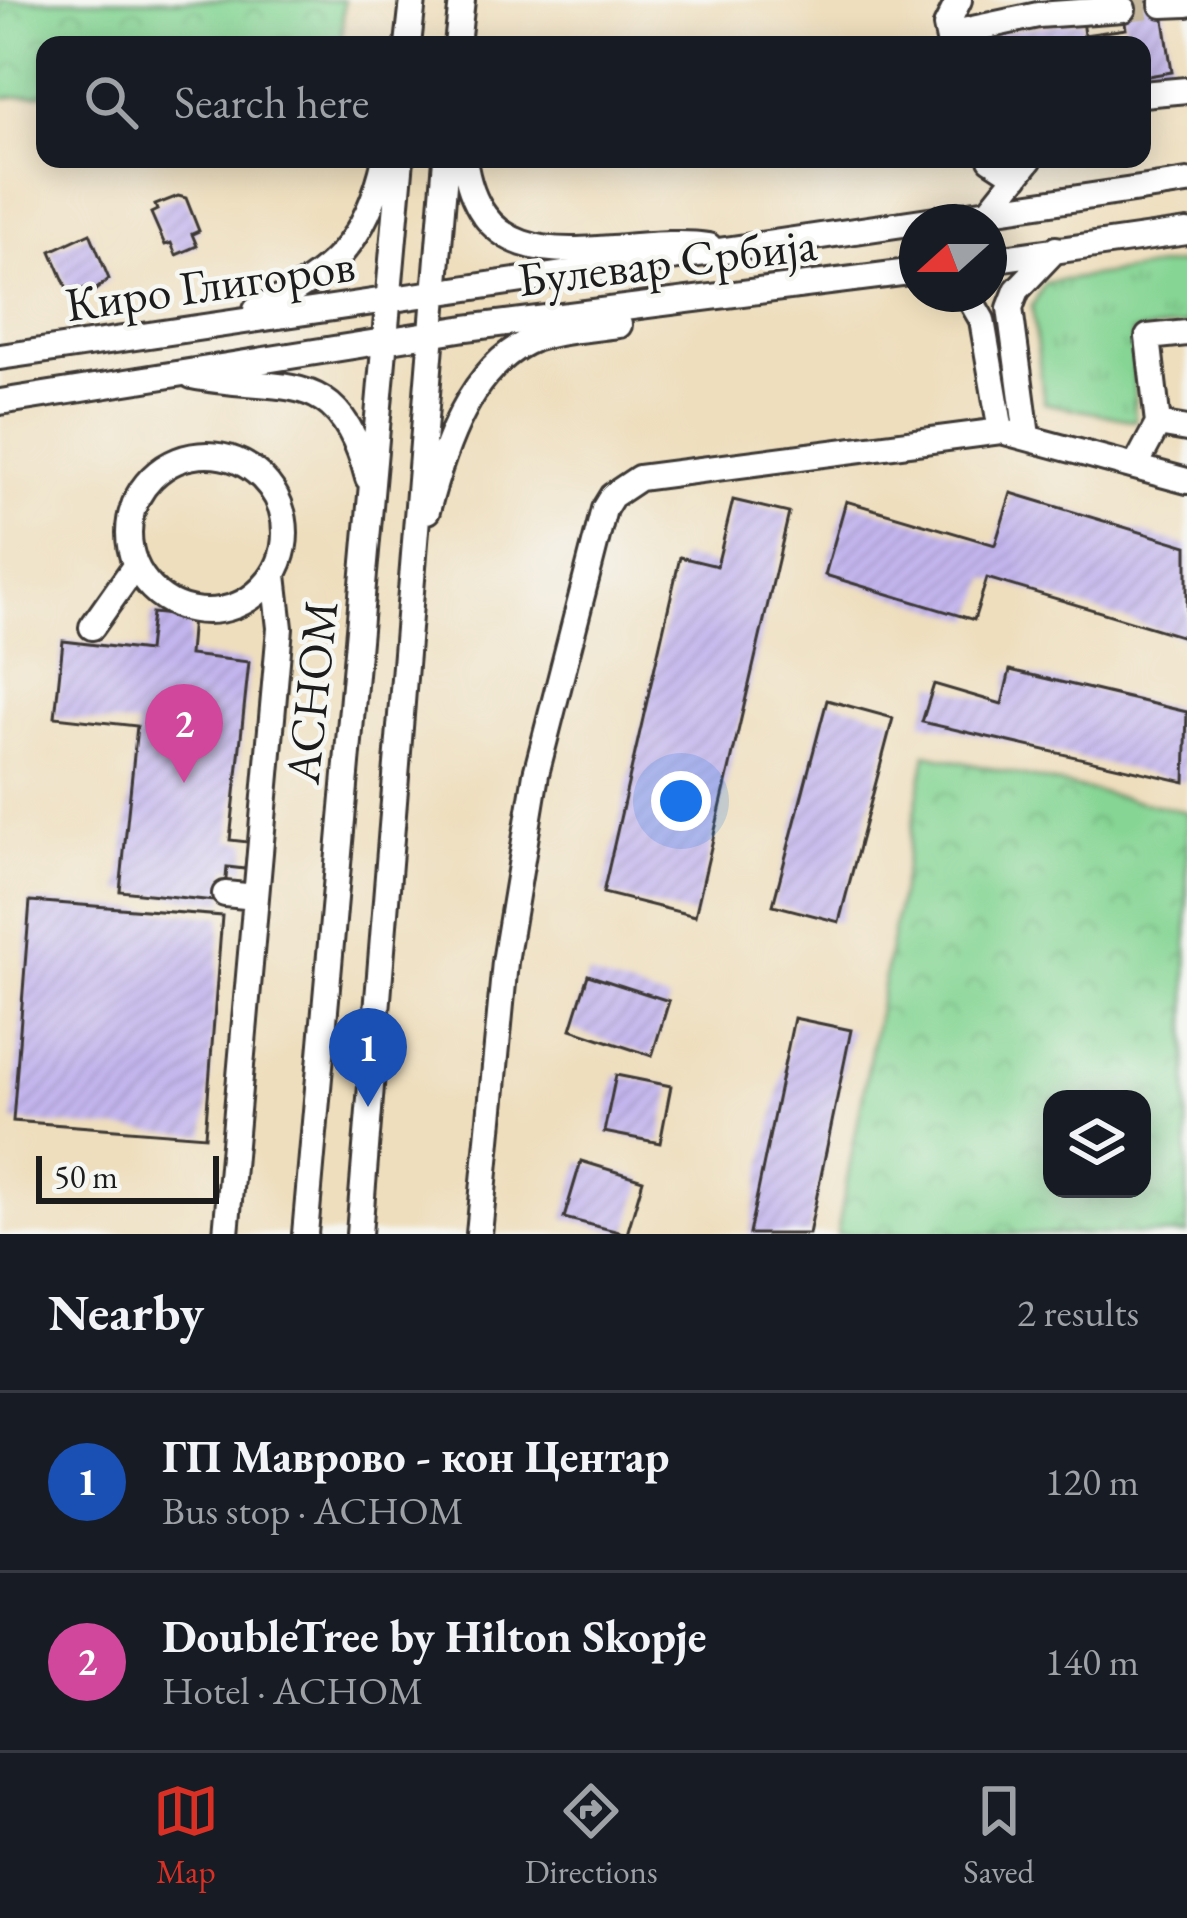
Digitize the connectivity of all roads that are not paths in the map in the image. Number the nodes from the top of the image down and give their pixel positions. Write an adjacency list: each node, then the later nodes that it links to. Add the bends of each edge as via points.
1 (413, 0): 6 (street)
2 (465, 0): 7 (street); 8 (street)
3 (959, 0): 5 (street)
4 (1123, 8): 5 (street)
5 (943, 34)
6 (409, 36)
7 (459, 36)
8 (468, 36)
9 (1187, 90): 10 (street)
10 (1151, 93)
11 (382, 168): 29 (street, via 362,228 329,270)
12 (399, 168): 27 (street, АСНОМ)
13 (445, 168): 26 (street, АСНОМ)
14 (466, 168): 22 (street, via 490,222 519,243 552,253 675,241)
15 (1023, 168): 17 (street)
16 (1187, 182): 18 (street, Булевар Србија)
17 (994, 204)
18 (1007, 206)
19 (899, 223): 22 (street, Булевар Србија)
20 (1187, 232): 21 (street)
21 (1056, 249): 23 (street); 39 (street, via 1010,308)
22 (735, 250): 26 (street, Булевар Србија)
23 (1007, 257)
24 (899, 273): 25 (street, Булевар Србија)
25 (743, 294): 31 (street, Булевар Србија); 43 (street, via 693,312 535,339 500,360 459,424)
26 (431, 295): 27 (street, Киро Глигоров); 31 (street, АСНОМ)
27 (390, 300): 29 (street, Киро Глигоров); 32 (street, АСНОМ)
28 (978, 312): 38 (street)
29 (232, 321): 33 (street, Киро Глигоров)
30 (1187, 333): 36 (street, via 1148,337)
31 (428, 334): 32 (street, Киро Глигоров); 43 (street, АСНОМ)
32 (386, 341): 34 (street, Киро Глигоров); 42 (street, АСНОМ)
33 (0, 357)
34 (172, 372): 35 (street, Киро Глигоров); 42 (street, via 234,385 293,384 320,396 359,443)
35 (0, 402)
36 (1158, 424): 37 (street); 40 (street)
37 (1187, 429)
38 (1001, 431): 39 (street); 54 (street, via 639,478 604,509 562,657 516,881)
39 (1027, 436): 40 (street)
40 (1135, 467): 41 (street)
41 (1187, 481)
42 (373, 498): 52 (street, АСНОМ)
43 (416, 553): 53 (street, АСНОМ)
44 (136, 566): 45 (street, via 129,520 136,498 168,464 212,454 255,470 272,487 286,531); 46 (street, via 171,603 195,611); 47 (street)
45 (274, 575): 46 (street); 48 (street)
46 (243, 603): 48 (street, via 268,622)
47 (92, 627)
48 (278, 646): 50 (street)
49 (225, 894): 50 (street)
50 (256, 897): 51 (street)
51 (226, 1234)
52 (305, 1234)
53 (359, 1234)
54 (478, 1234)

